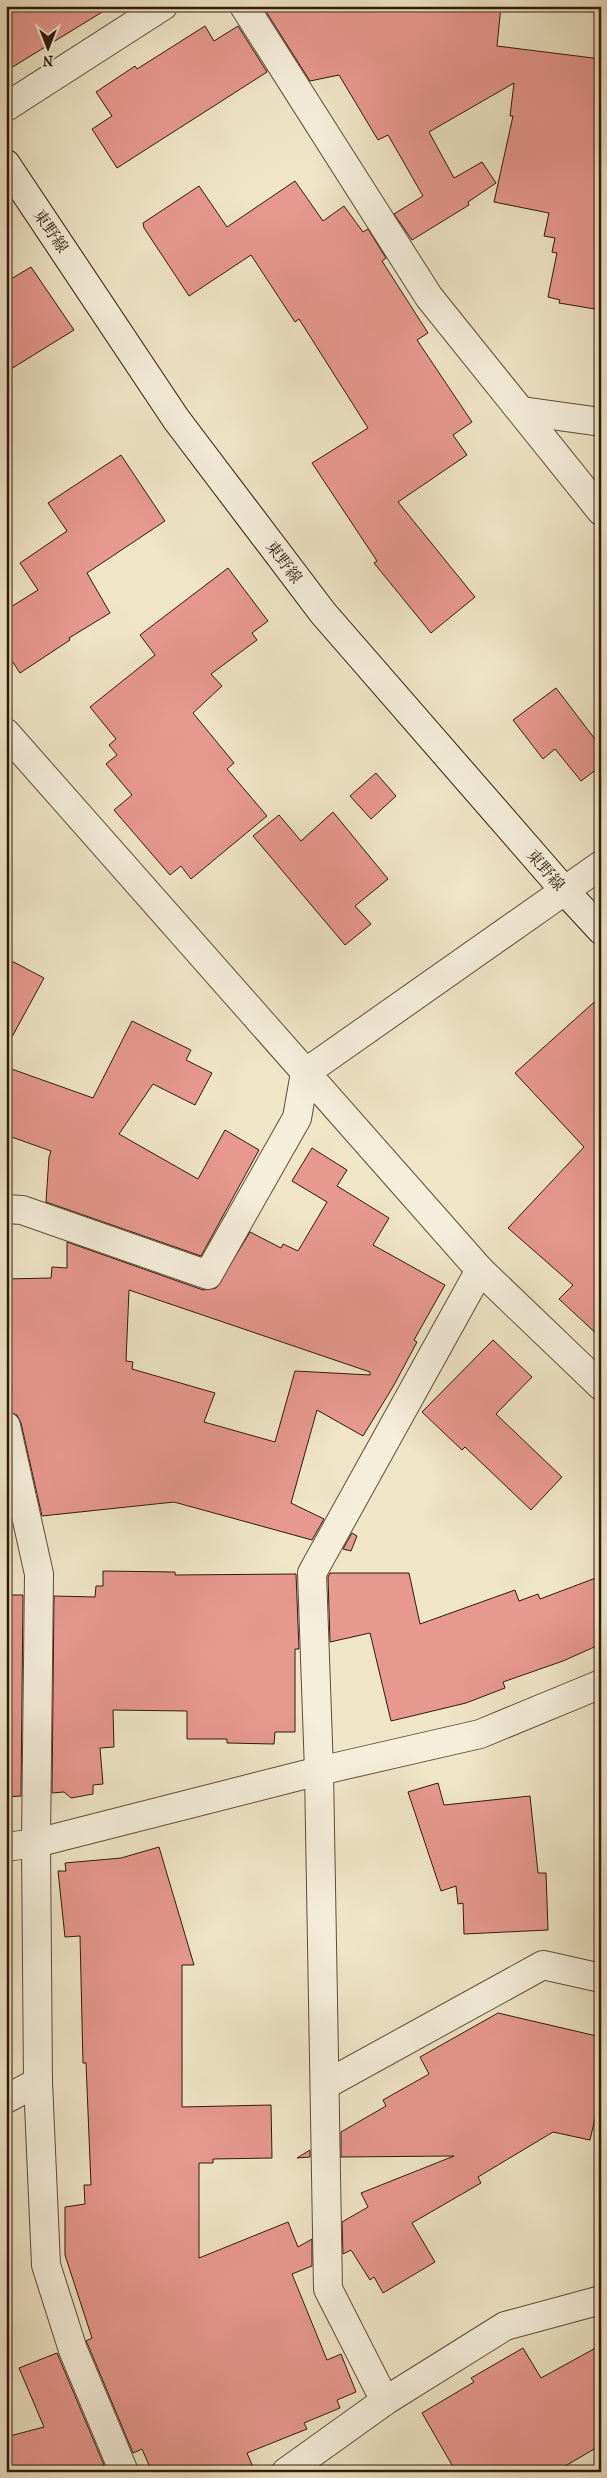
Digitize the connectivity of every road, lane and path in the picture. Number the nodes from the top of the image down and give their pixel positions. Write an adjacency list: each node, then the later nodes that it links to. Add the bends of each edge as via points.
1 (164, 6): 3 (street)
2 (244, 6): 5 (street, via 429,297)
3 (6, 107)
4 (6, 164): 10 (street, 東野線, via 176,420 323,613)
5 (522, 411): 6 (street); 7 (street)
6 (601, 422)
7 (601, 511)
8 (7, 736): 12 (street)
9 (601, 865): 10 (street)
10 (564, 890): 11 (street, 東野線); 12 (street)
11 (601, 930)
12 (305, 1073): 13 (street, via 298,1118 208,1275 22,1210); 14 (street)
13 (6, 1209)
14 (480, 1270): 15 (street); 18 (street, via 312,1573)
15 (601, 1386)
16 (6, 1426): 19 (street, via 39,1574)
17 (601, 1684): 18 (street, via 480,1734)
18 (319, 1771): 19 (street); 23 (street)
19 (36, 1843): 20 (street); 22 (street)
20 (6, 1847)
21 (601, 1978): 23 (street, via 543,1965)
22 (38, 2082): 24 (street); 27 (street, via 46,2265 72,2350)
23 (325, 2085): 26 (street, via 328,2289)
24 (6, 2099)
25 (601, 2300): 26 (street, via 505,2326)
26 (385, 2401): 28 (street)
27 (124, 2472)
28 (286, 2472)

